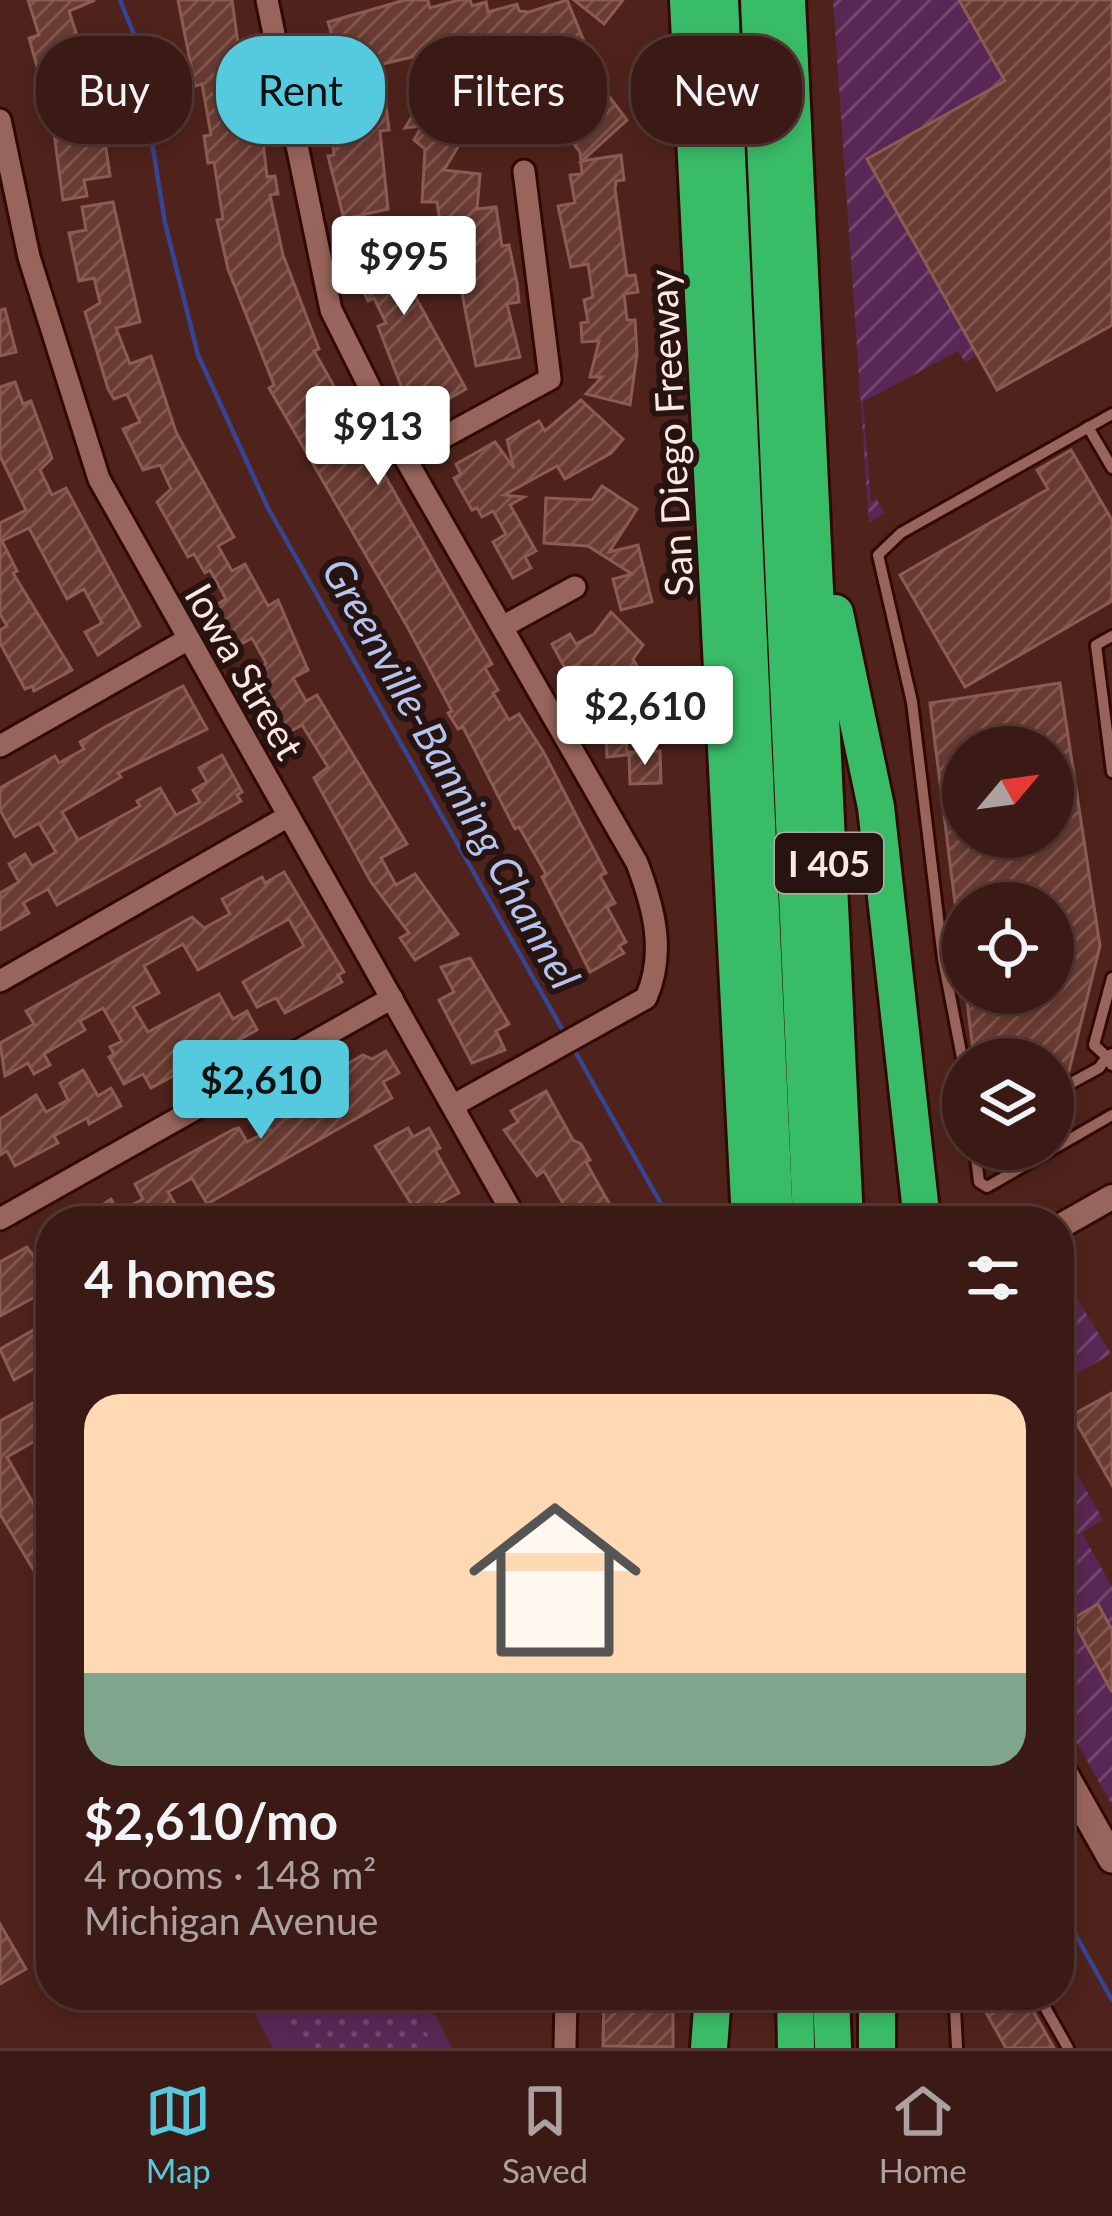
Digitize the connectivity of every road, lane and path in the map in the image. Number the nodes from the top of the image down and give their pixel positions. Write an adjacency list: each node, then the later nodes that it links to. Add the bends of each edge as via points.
1 (688, 0): 33 (highway, San Diego Freeway / I 405)
2 (720, 0): 34 (highway)
3 (759, 0): 35 (highway)
4 (787, 0): 12 (highway, I 405)
5 (276, 2): 10 (street, via 331,310)
6 (0, 120): 16 (street, Iowa Street, via 29,256 99,479)
7 (524, 171): 10 (street, via 550,379)
8 (1112, 414): 9 (lane)
9 (1088, 428): 11 (lane); 23 (lane, via 901,533 878,555 912,702)
10 (405, 458): 14 (street)
11 (1112, 468)
12 (812, 506): 36 (highway, I 405); 37 (highway, via 876,807)
13 (575, 587): 14 (street)
14 (502, 627): 26 (street, via 647,890 657,973 646,998)
15 (1112, 636): 18 (lane, via 1096,645)
16 (185, 641): 17 (street); 19 (street, Iowa Street)
17 (2, 740)
18 (1112, 772)
19 (287, 818): 21 (street); 22 (street, Iowa Street)
20 (1112, 978): 24 (lane, via 1094,1045)
21 (0, 981)
22 (392, 998): 26 (street, Iowa Street); 38 (street)
23 (959, 1038)
24 (1110, 1059): 25 (lane)
25 (1074, 1082)
26 (454, 1105): 32 (street, Iowa Street)
27 (1112, 1115): 28 (lane)
28 (1074, 1137)
29 (978, 1170): 30 (lane, via 986,1187)
30 (1016, 1170)
31 (1112, 1197): 39 (street)
32 (509, 1206)
33 (749, 1206)
34 (774, 1206)
35 (810, 1206)
36 (843, 1206)
37 (923, 1206)
38 (0, 1219)
39 (1074, 1219)
40 (1074, 1792): 41 (main road)
41 (1112, 1859)
42 (566, 2010): 49 (street)
43 (712, 2010): 50 (highway)
44 (778, 2010): 51 (highway)
45 (795, 2010): 52 (highway)
46 (831, 2010): 53 (highway)
47 (956, 2010): 54 (lane)
48 (1046, 2010): 55 (lane)
49 (565, 2048)
50 (709, 2048)
51 (778, 2048)
52 (796, 2048)
53 (832, 2048)
54 (957, 2048)
55 (1068, 2048)

